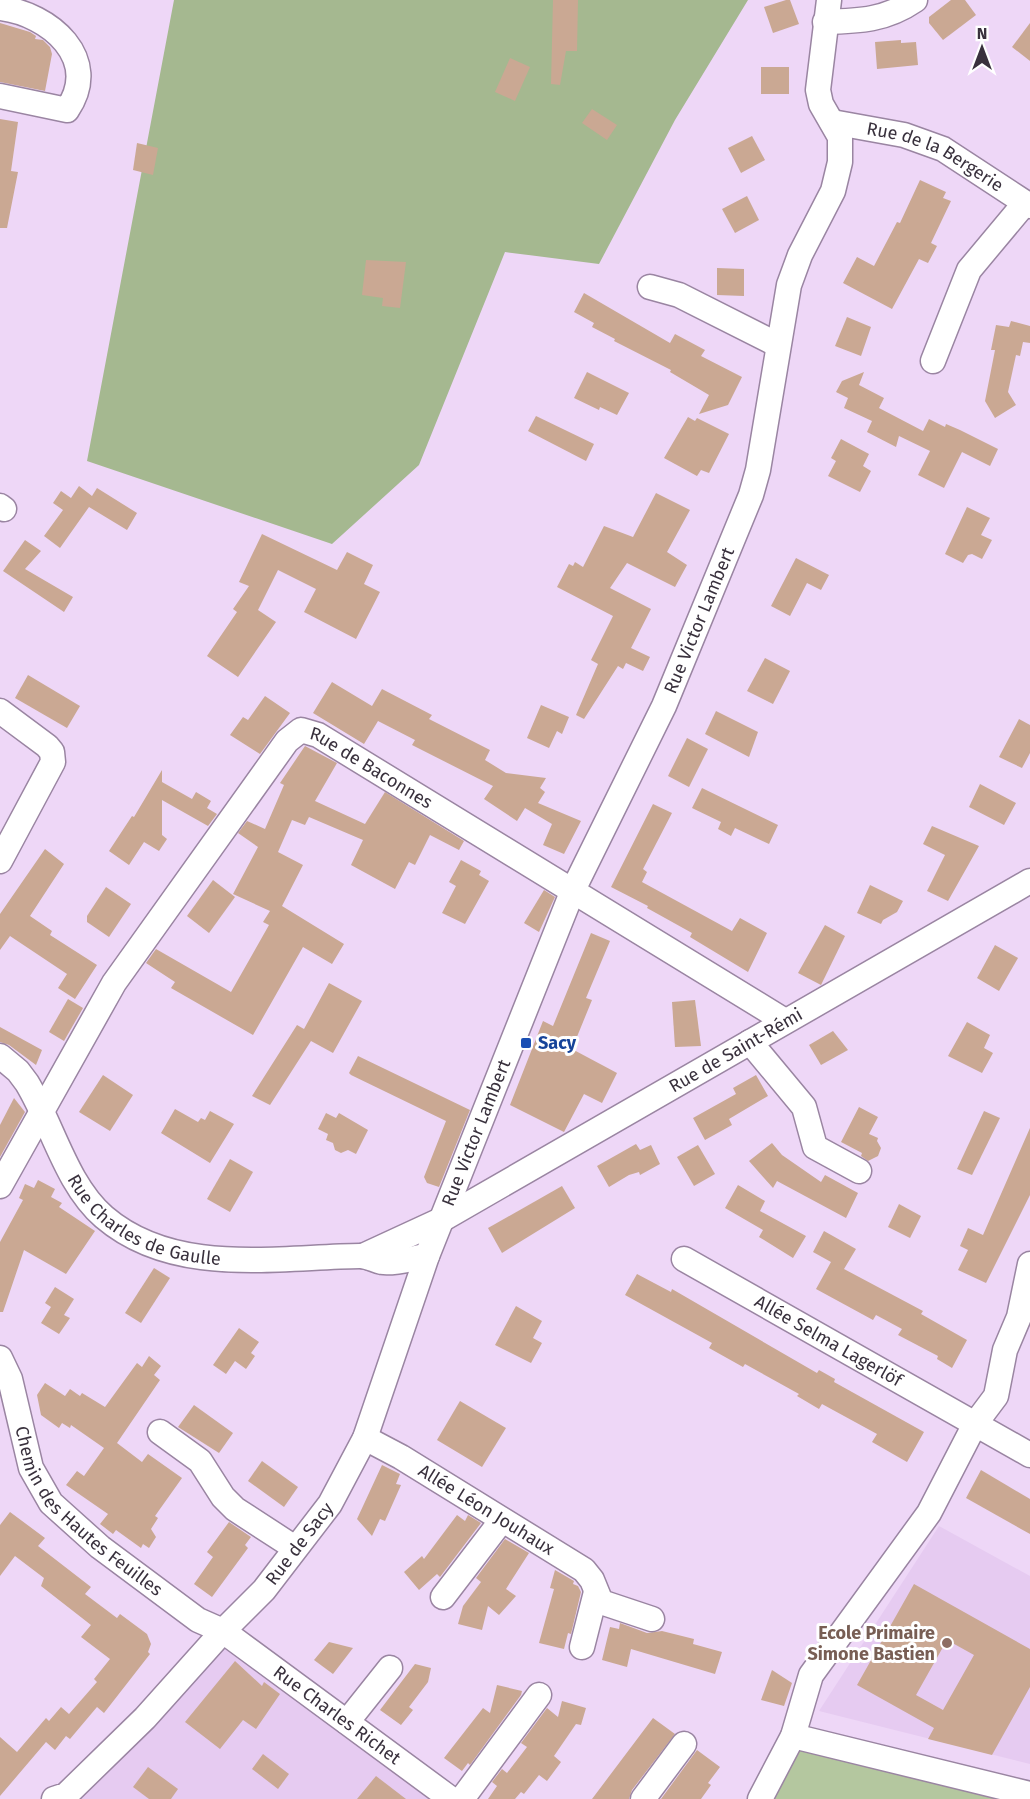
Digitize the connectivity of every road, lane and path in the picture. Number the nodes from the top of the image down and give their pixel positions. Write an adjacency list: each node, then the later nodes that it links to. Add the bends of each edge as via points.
1 (915, 0): 3 (street, via 885,17 865,21)
2 (0, 8): 4 (street, via 59,32 78,62 76,96 67,110)
3 (827, 11): 5 (street, Rue Victor Lambert, via 818,90)
4 (0, 96)
5 (832, 122): 6 (street, Rue de la Bergerie, via 923,140); 8 (street, Rue Victor Lambert, via 840,137 838,177 793,272)
6 (1028, 204): 9 (street, via 969,270)
7 (650, 288): 8 (street, via 679,295)
8 (778, 345): 13 (street, Rue Victor Lambert, via 751,495 664,706)
9 (933, 361)
10 (0, 711): 11 (street, via 47,746 53,762)
11 (0, 861)
12 (1030, 881): 14 (street, Rue de Saint-Rémi)
13 (573, 890): 14 (street, Rue de Baconnes); 17 (street, Rue de Baconnes, via 318,735 295,732 114,983); 20 (street, Rue Victor Lambert)
14 (785, 1021): 15 (street, Rue de Saint-Rémi)
15 (750, 1042): 18 (street, via 804,1107 815,1148); 20 (street, Rue de Saint-Rémi)
16 (0, 1056): 17 (street, Rue Charles de Gaulle, via 18,1071)
17 (43, 1110): 19 (street, Rue de Baconnes); 21 (street, Rue Charles de Gaulle, via 87,1198 104,1216 148,1243 213,1258 310,1260)
18 (859, 1171)
19 (0, 1186)
20 (441, 1220): 21 (street, Rue Charles de Gaulle); 22 (street, Rue de Sacy)
21 (363, 1256): 22 (street, Rue Charles de Gaulle, via 384,1262)
22 (427, 1256): 28 (street, Rue de Sacy)
23 (684, 1259): 26 (street, Allée Selma Lagerlöf)
24 (1030, 1264): 26 (street, via 996,1396)
25 (0, 1358): 35 (street, Chemin des Hautes Feuilles, via 10,1379 31,1468 51,1503 100,1547 198,1620)
26 (975, 1424): 29 (street, Allée Selma Lagerlöf); 40 (street, via 929,1512 811,1675)
27 (160, 1432): 31 (street, via 200,1461 235,1509)
28 (365, 1438): 30 (street, Allée Léon Jouhaux); 31 (street, Rue de Sacy, via 330,1504)
29 (1030, 1455)
30 (502, 1520): 32 (street, Allée Léon Jouhaux, via 584,1570); 33 (street)
31 (295, 1548): 35 (street, Rue de Sacy, via 264,1590)
32 (596, 1592): 34 (street, Allée Léon Jouhaux, via 601,1602); 36 (street)
33 (443, 1597)
34 (652, 1619)
35 (223, 1631): 39 (street, Rue Charles Richet); 43 (street, Rue de Sacy, via 145,1718)
36 (582, 1647)
37 (390, 1668): 39 (street)
38 (539, 1695): 45 (street)
39 (347, 1722): 44 (street, Rue Charles Richet)
40 (793, 1736): 42 (street); 47 (street)
41 (684, 1744): 46 (street)
42 (1030, 1794)
43 (63, 1797)
44 (451, 1799)
45 (462, 1799)
46 (643, 1799)
47 (760, 1799)

